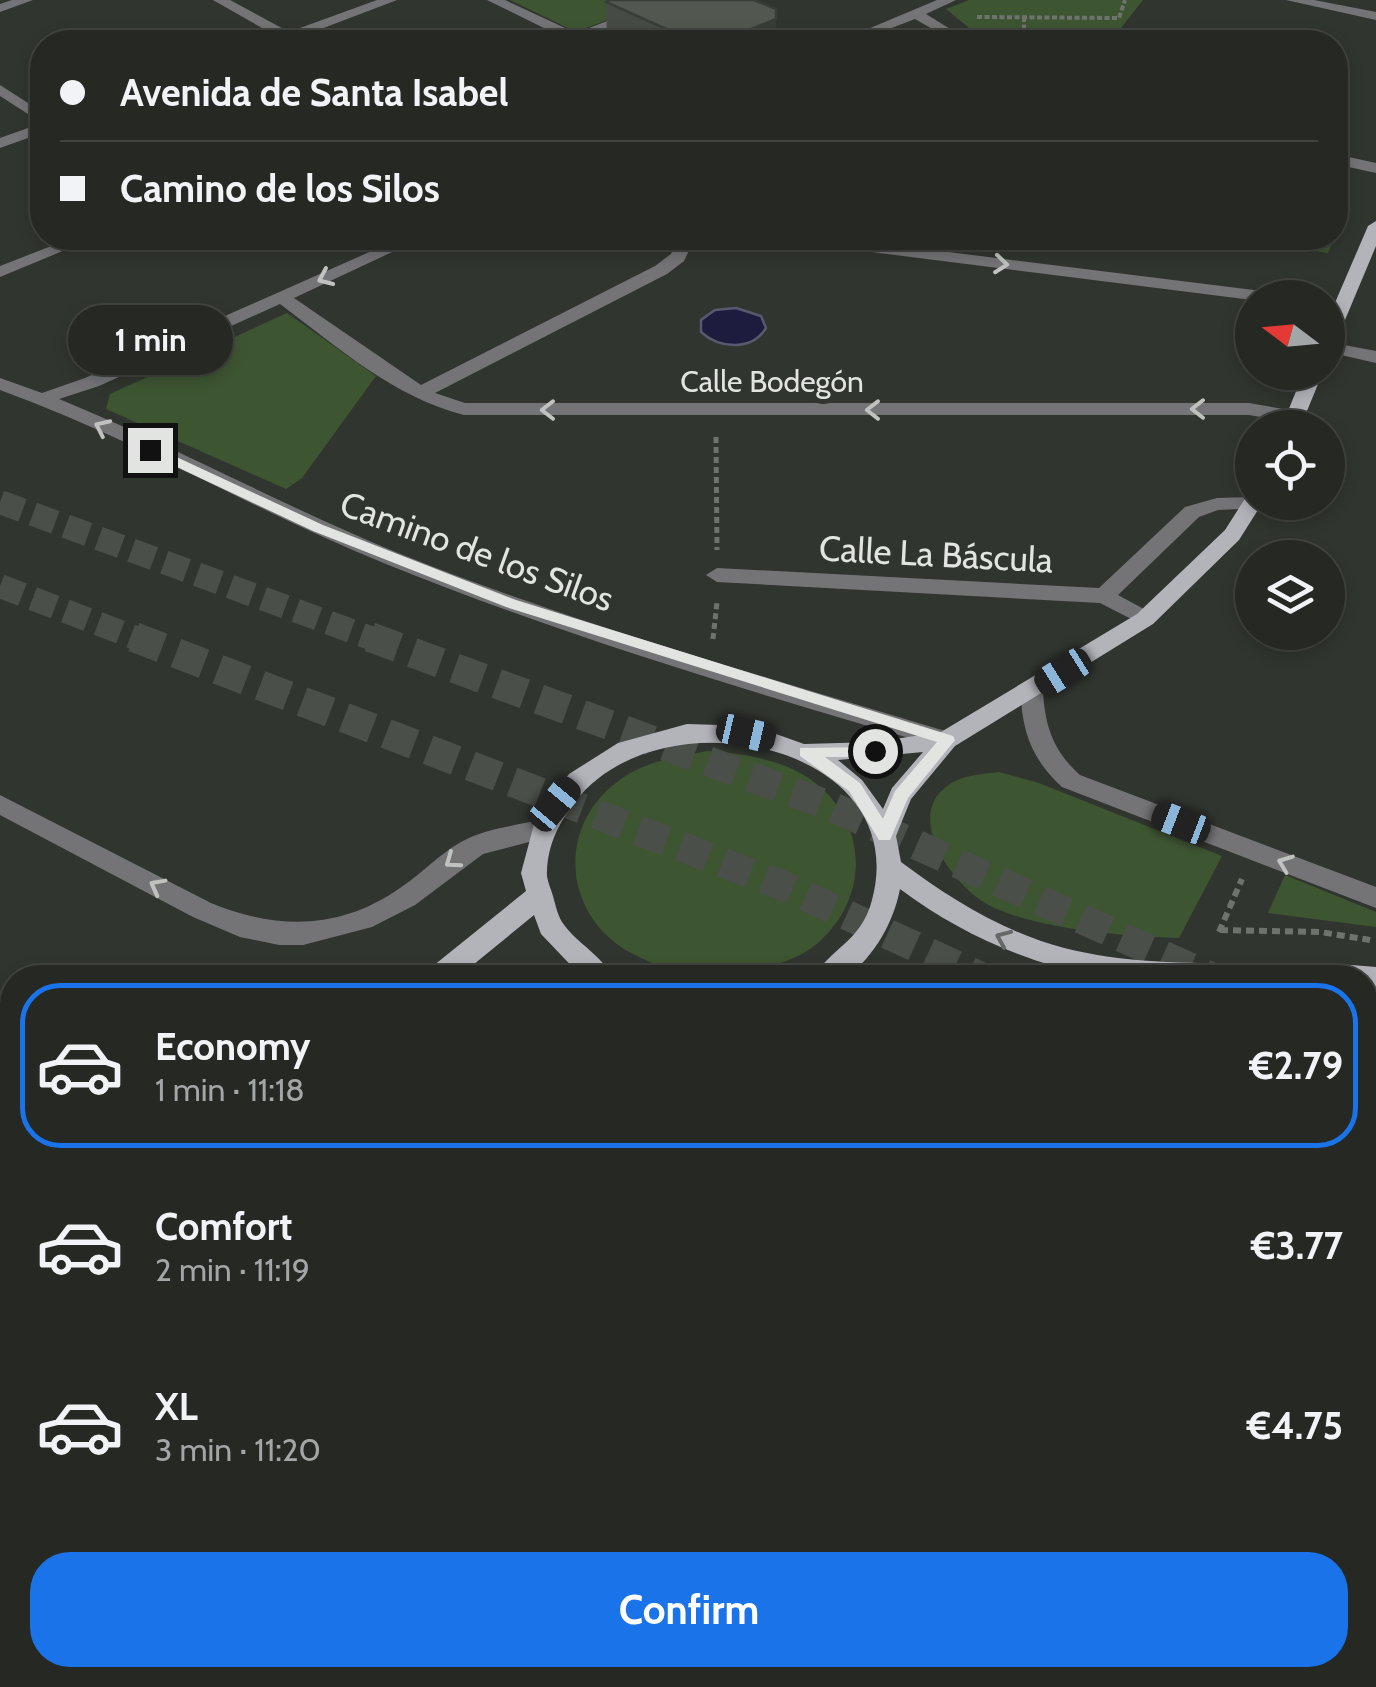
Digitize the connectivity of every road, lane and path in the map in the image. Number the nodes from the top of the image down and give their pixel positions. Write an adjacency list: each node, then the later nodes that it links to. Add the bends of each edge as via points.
1 (26, 0): 10 (street)
2 (220, 0): 15 (street)
3 (390, 0): 16 (street)
4 (494, 0): 17 (street)
5 (674, 0): 18 (street)
6 (697, 0): 19 (street)
7 (949, 0): 11 (street)
8 (1125, 0): 14 (path, via 1119,18)
9 (1293, 0): 12 (street)
10 (0, 8)
11 (913, 12): 20 (street); 21 (street)
12 (1376, 16)
13 (966, 17): 14 (path)
14 (1024, 17): 22 (path)
15 (268, 30)
16 (314, 30)
17 (553, 30)
18 (602, 30)
19 (766, 30)
20 (872, 30)
21 (944, 30)
22 (1026, 30)
23 (0, 90): 24 (street)
24 (30, 111)
25 (30, 132): 26 (street)
26 (0, 143)
27 (1348, 162): 28 (street)
28 (1376, 168)
29 (1376, 226): 35 (main road)
30 (56, 250): 34 (street)
31 (387, 250): 37 (street, one-way to 37)
32 (681, 250): 41 (street, via 662,270)
33 (896, 250): 36 (street, one-way to 36)
34 (0, 272)
35 (1345, 288)
36 (1235, 293)
37 (281, 297): 41 (street, Calle Bodegón); 42 (street)
38 (1345, 351): 39 (street)
39 (1376, 357)
40 (0, 384): 42 (street, Camino de los Silos)
41 (422, 392): 44 (street, Calle Bodegón, one-way to 41, via 470,410)
42 (41, 400): 50 (street, Camino de los Silos, one-way to 42, via 511,604 318,528)
43 (1255, 410): 44 (street, Calle Bodegón, one-way to 44)
44 (716, 411): 47 (path)
45 (1235, 504): 48 (street, via 1192,512)
46 (1241, 520): 49 (main road)
47 (717, 575): 48 (street, Calle La Báscula); 50 (path)
48 (1104, 596): 49 (street, Calle La Báscula)
49 (1145, 618): 51 (main road)
50 (707, 666): 52 (street, Camino de los Silos)
51 (1032, 691): 52 (main road); 60 (street, one-way to 51, via 1071,781 1040,748)
52 (948, 740): 53 (main road); 56 (main road, via 901,795)
53 (806, 752): 55 (main road, via 730,732 651,738 574,782); 56 (main road, via 855,787)
54 (0, 804): 55 (street, one-way to 54, via 475,846 406,898 363,920 279,934 202,910)
55 (543, 829): 59 (main road)
56 (884, 836): 57 (main road)
57 (890, 867): 66 (main road, via 879,920); 67 (main road, one-way to 57, via 1066,960 962,920)
58 (1247, 868): 61 (path)
59 (538, 895): 64 (main road); 65 (main road, via 567,950)
60 (1376, 898)
61 (1220, 930): 62 (path); 63 (path, via 1320,932)
62 (1215, 940)
63 (1376, 942)
64 (453, 965)
65 (585, 965)
66 (842, 965)
67 (1099, 965)

